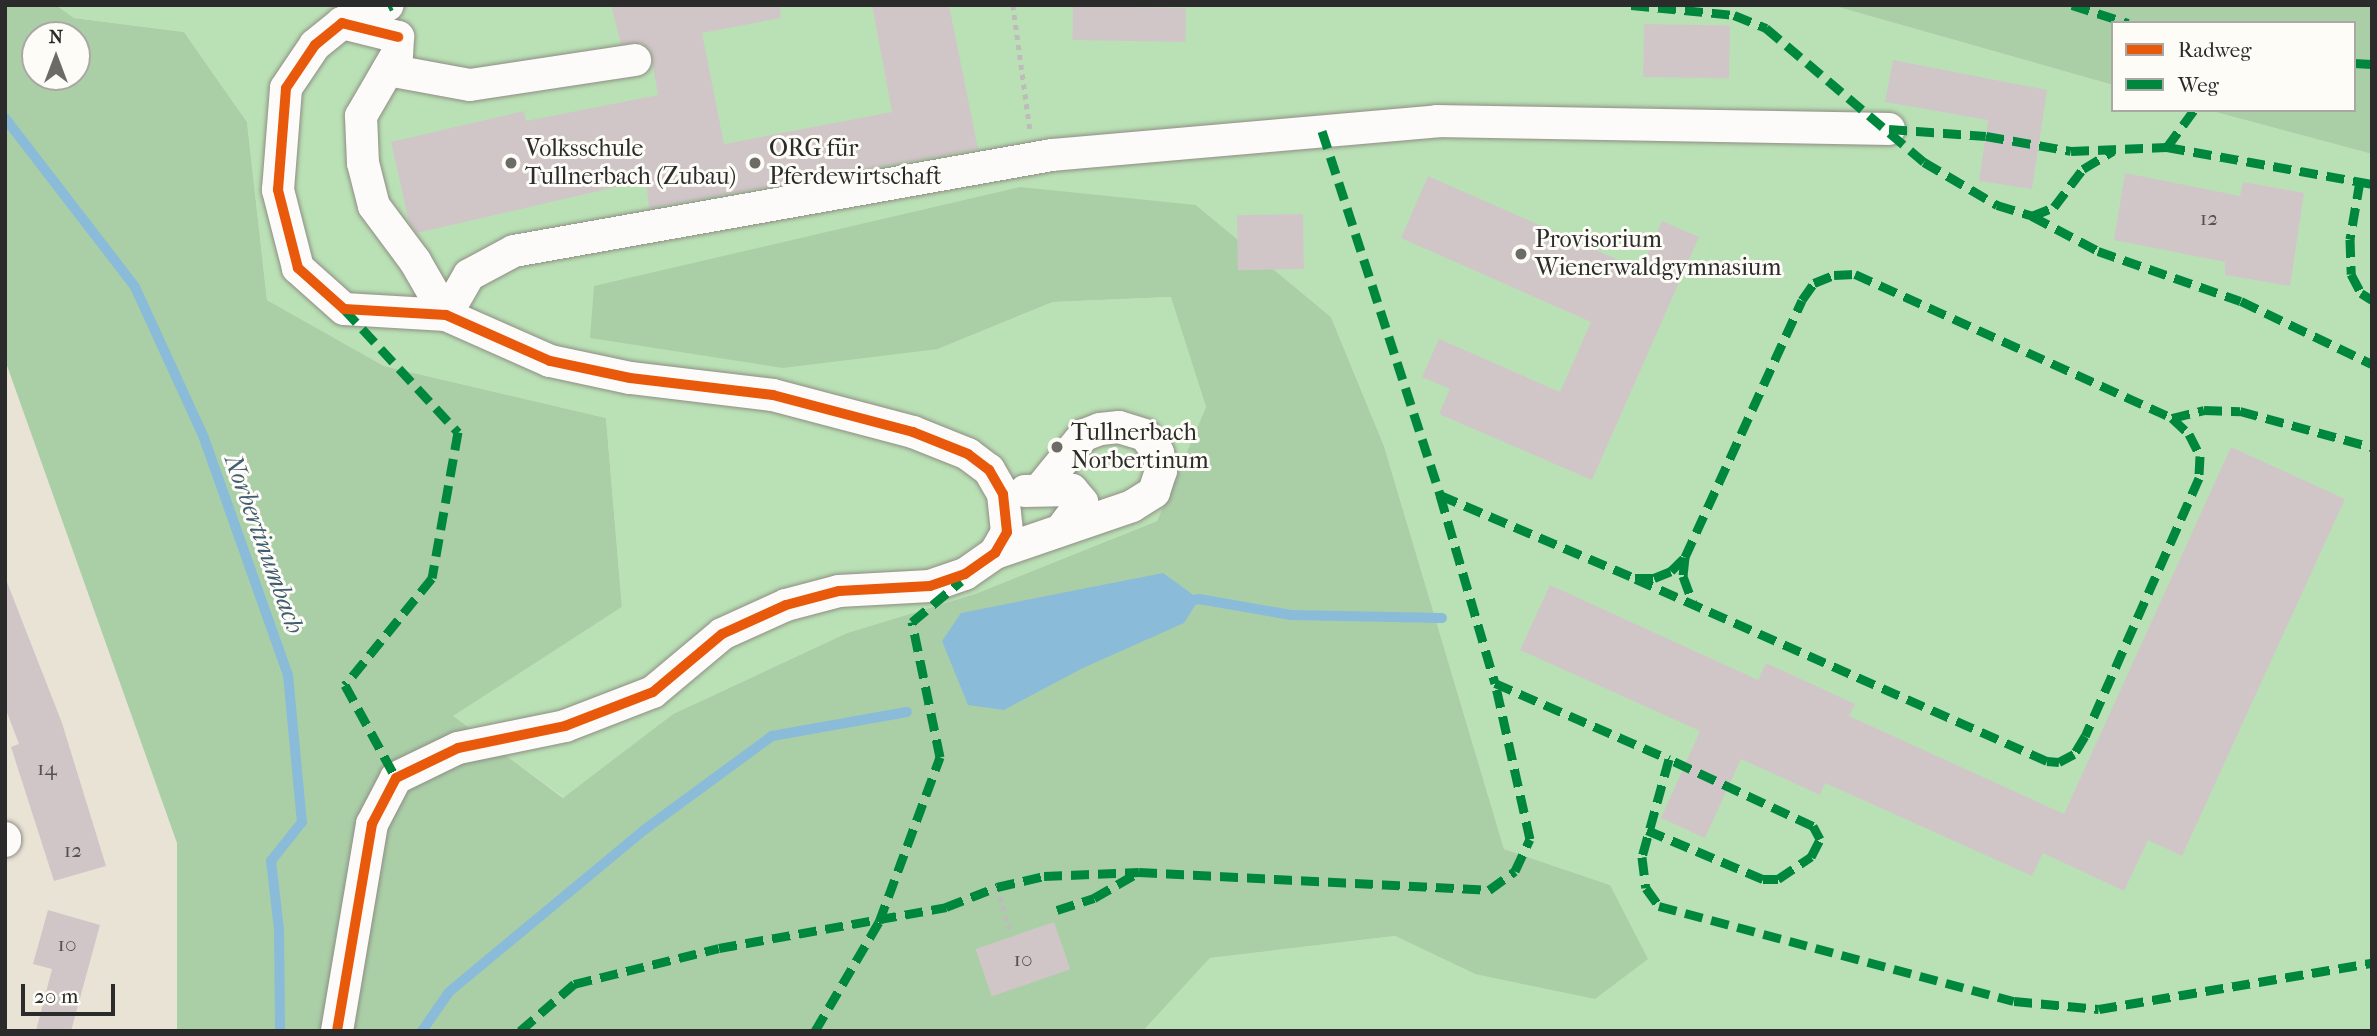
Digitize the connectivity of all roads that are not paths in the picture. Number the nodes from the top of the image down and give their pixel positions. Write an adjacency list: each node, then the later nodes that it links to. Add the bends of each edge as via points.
1 (388, 5): 2 (street)
2 (342, 23): 4 (street, via 398,37 397,54); 6 (street, via 315,45 286,88 278,190 298,268 344,309)
3 (635, 60): 4 (street, via 470,85)
4 (388, 70): 6 (street, via 360,116 363,163 374,206 415,261)
5 (1889, 129): 6 (street, via 1437,121 1052,155 514,251 469,275)
6 (446, 316): 8 (street, via 550,361 631,378 773,395 913,432 968,454 989,470)
7 (1041, 488): 8 (street); 9 (street, via 1072,490 1082,502); 9 (street, via 1083,435 1100,429 1119,426 1145,435 1158,453 1161,471 1154,492 1109,517)
8 (1003, 494): 10 (street, via 1007,532)
9 (1062, 529): 10 (street)
10 (995, 553): 11 (street, via 965,574 930,586 839,591 786,605 722,634 653,691 565,726 458,748 396,778 372,824)
11 (337, 1031)

